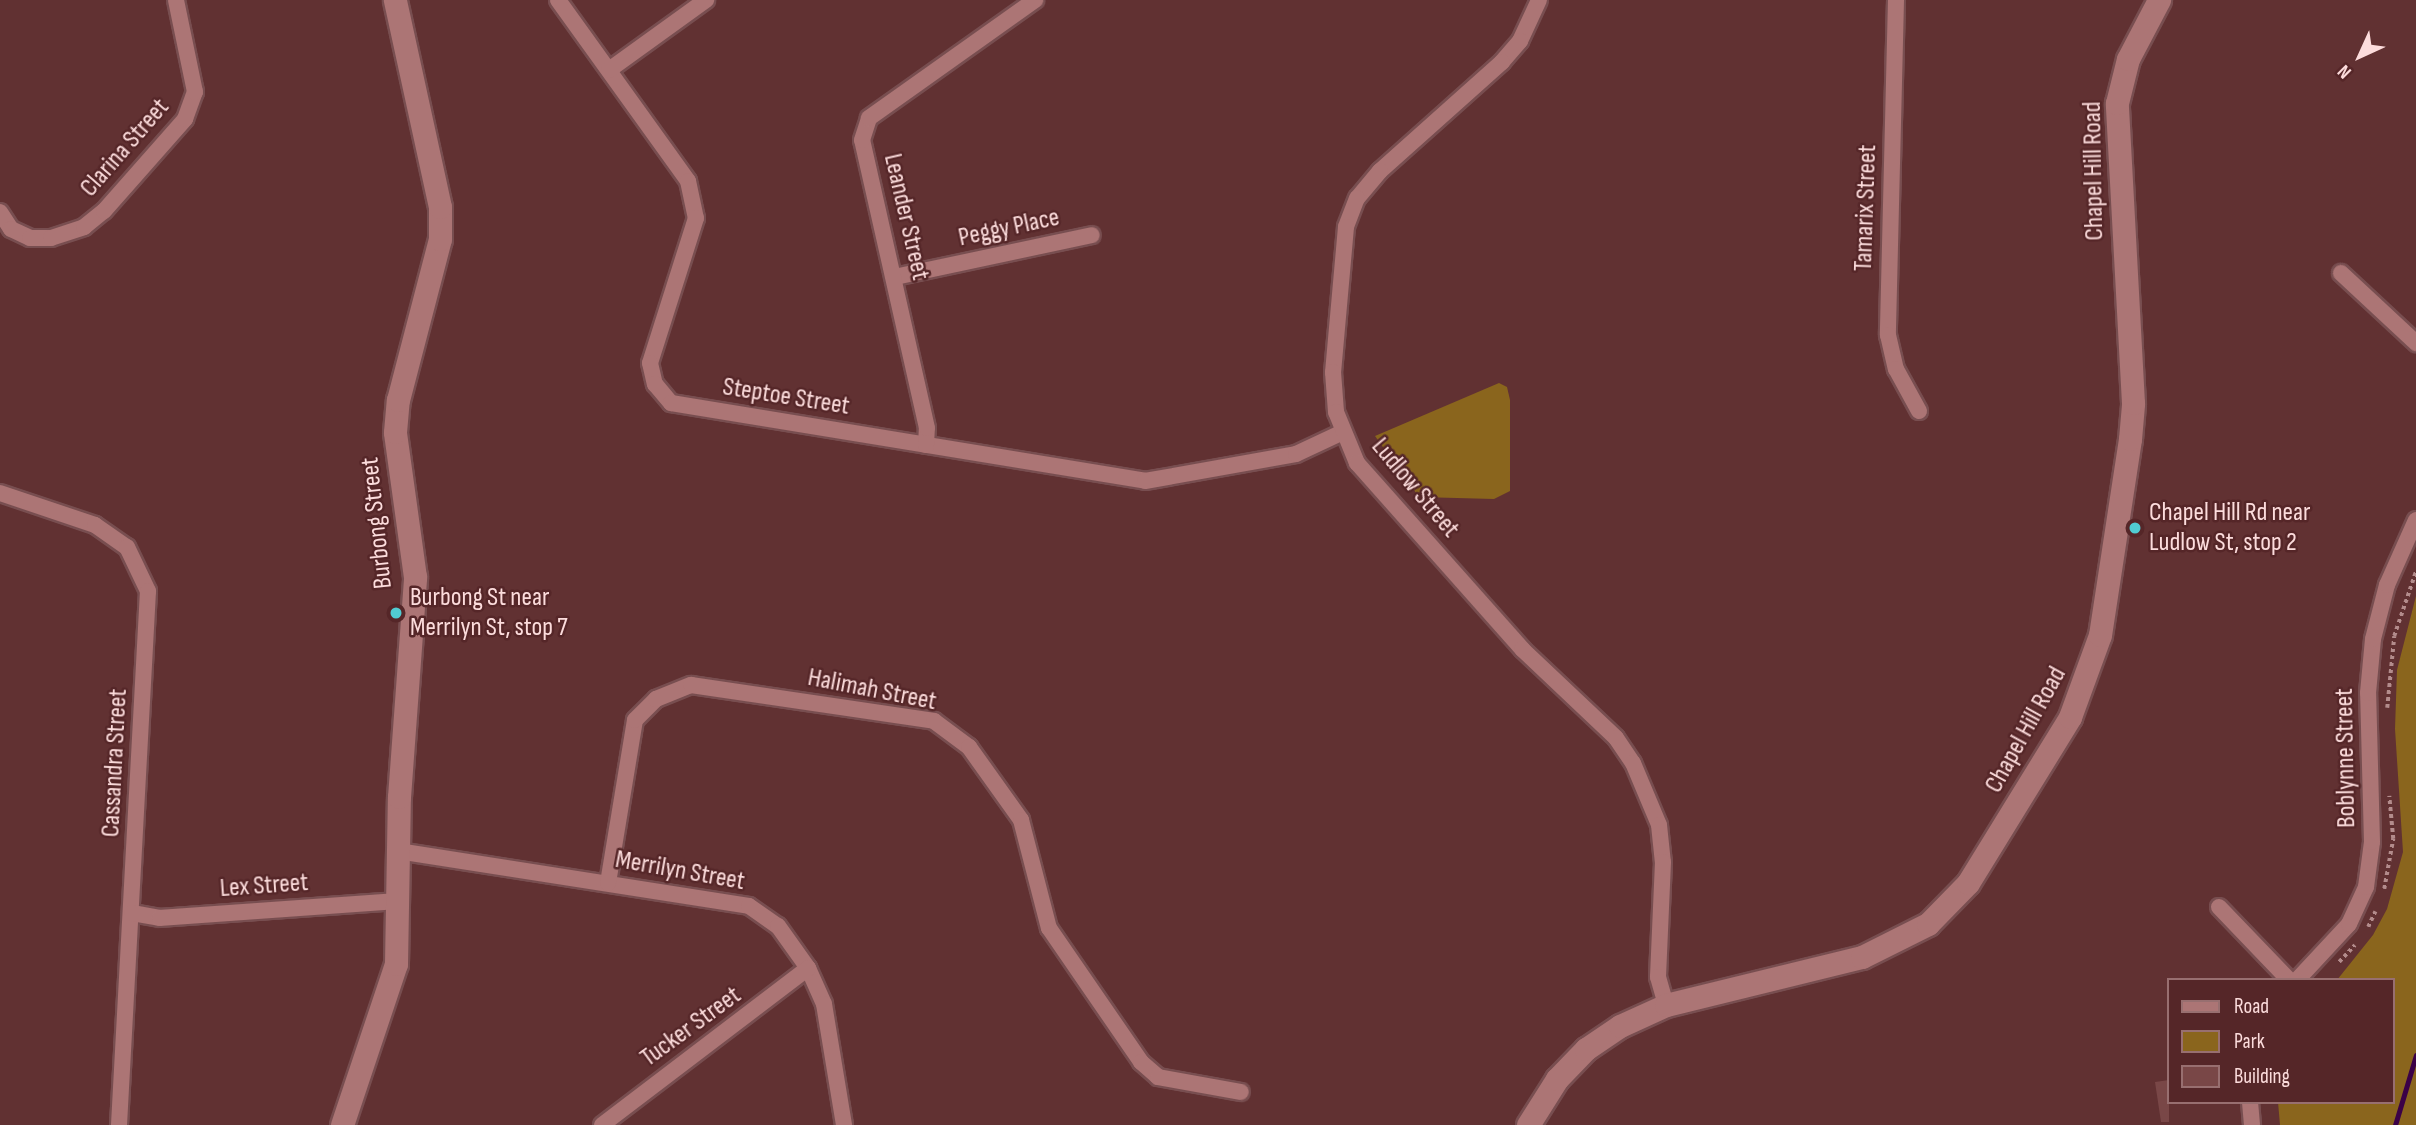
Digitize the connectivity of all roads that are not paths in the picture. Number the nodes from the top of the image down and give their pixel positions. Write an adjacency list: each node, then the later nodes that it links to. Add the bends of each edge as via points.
1 (176, 0): 10 (street, Clarina Street, via 194,85 194,103 185,119 104,211 84,227 59,236 30,238 11,229)
2 (395, 0): 20 (main road, Burbong Street, via 440,207 440,239 398,400 395,432 415,577)
3 (558, 0): 9 (street, Steptoe Street)
4 (706, 0): 9 (street)
5 (1035, 0): 13 (street, Leander Street, via 869,118 862,140)
6 (1539, 0): 16 (street, Ludlow Street, via 1520,41 1502,62 1380,171 1357,198 1346,227 1334,372)
7 (1896, 0): 15 (street, Tamarix Street, via 1888,335 1896,369)
8 (2159, 0): 28 (main road, Chapel Hill Road, via 2128,58 2118,103 2133,403 2100,635 2083,691 1968,883 1928,924 1862,957)
9 (609, 70): 17 (street, Steptoe Street, via 688,181 696,218 650,363 655,384 671,403)
10 (0, 212)
11 (1092, 235): 13 (street, Peggy Place)
12 (2341, 273): 14 (street)
13 (895, 277): 17 (street, Leander Street, via 928,430)
14 (2416, 343)
15 (1919, 411)
16 (1341, 433): 17 (street, Steptoe Street, via 1296,454 1145,481); 28 (street, Ludlow Street, via 1357,463 1522,649 1616,738 1633,763 1659,825 1663,862 1658,977)
17 (926, 445)
18 (0, 493): 24 (street, Cassandra Street, via 95,526 127,547 148,591)
19 (2416, 520): 27 (street, Boblynne Street, via 2387,585 2373,639 2368,693 2372,842 2366,887 2349,924)
20 (398, 851): 21 (street, Merrilyn Street); 22 (main road, Burbong Street)
21 (608, 883): 25 (street, Merrilyn Street, via 749,906 778,926); 29 (street, Halimah Street, via 635,720 656,699 691,685 934,721 970,747 1021,820 1049,929 1141,1062 1158,1077)
22 (400, 901): 24 (street, Lex Street, via 160,918); 32 (main road, Burbong Street, via 396,964)
23 (2219, 907): 26 (street)
24 (132, 913): 31 (street, Cassandra Street)
25 (808, 968): 33 (street, Tucker Street); 34 (street, Merrilyn Street, via 824,1004)
26 (2288, 978)
27 (2300, 978)
28 (1666, 1005): 35 (main road, Chapel Hill Road, via 1620,1026 1586,1049 1557,1079)
29 (1241, 1092)
30 (2249, 1104): 36 (street)
31 (119, 1125)
32 (342, 1125)
33 (602, 1125)
34 (844, 1125)
35 (1528, 1125)
36 (2252, 1125)

